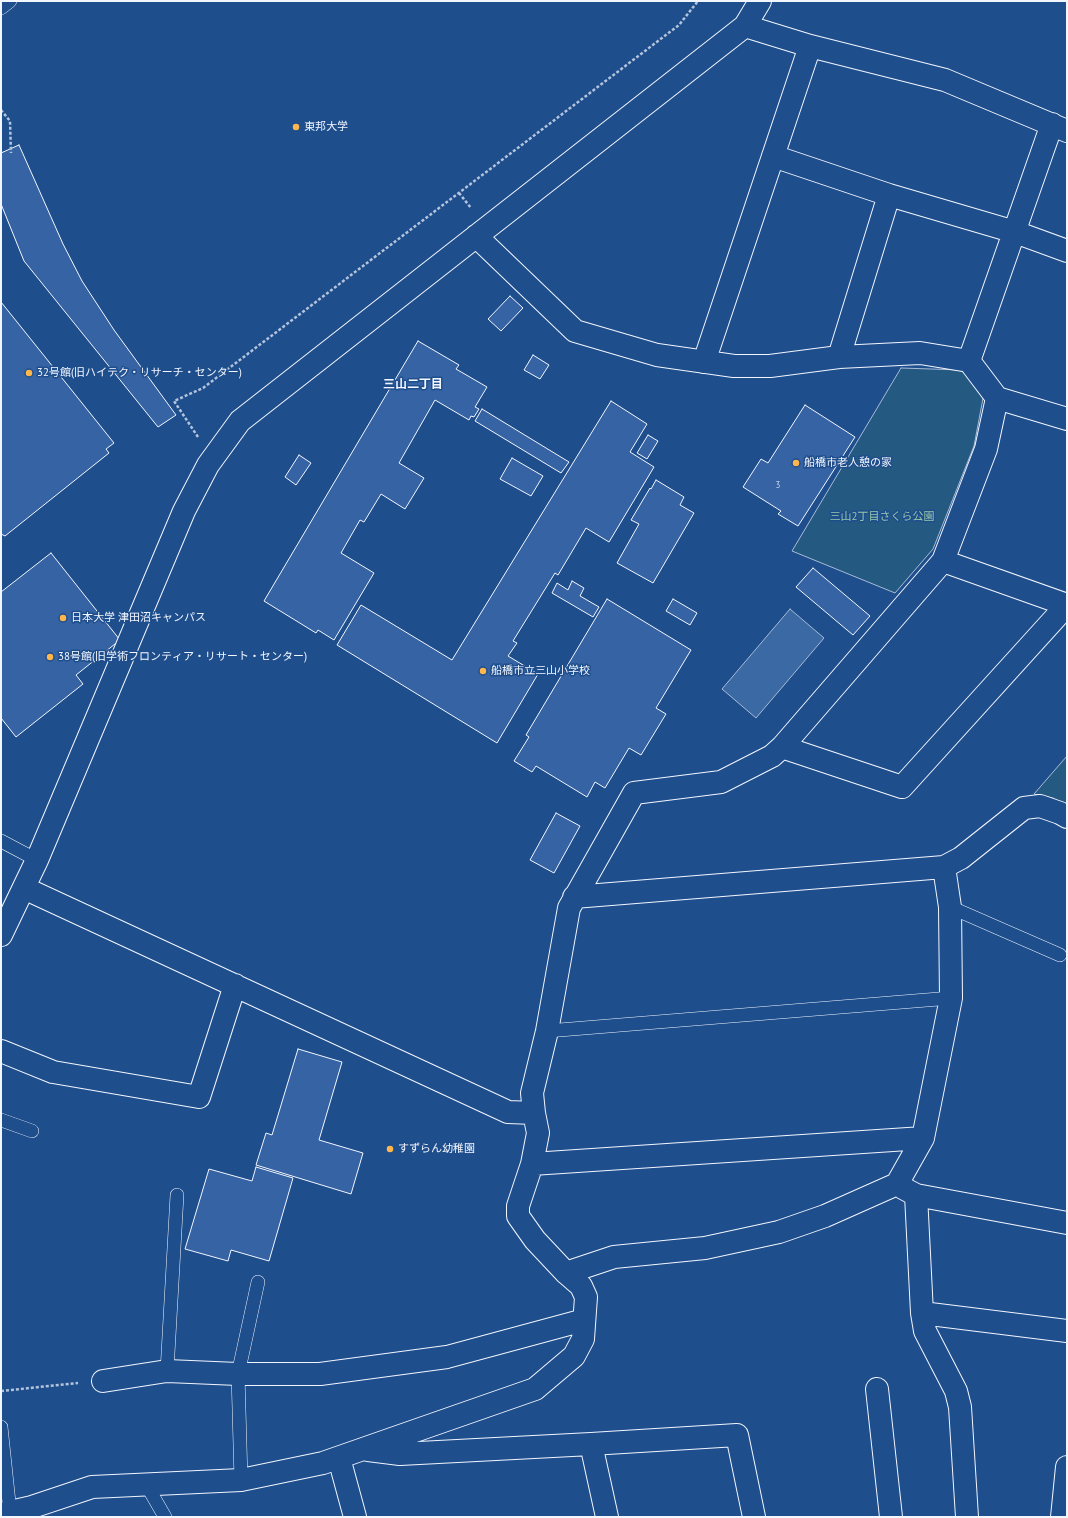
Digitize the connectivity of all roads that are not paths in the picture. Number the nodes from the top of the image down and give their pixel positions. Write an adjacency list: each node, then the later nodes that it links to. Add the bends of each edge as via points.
1 (10, 1): 3 (lane)
2 (760, 1): 4 (street)
3 (1, 8)
4 (745, 26): 5 (street); 10 (street)
5 (810, 46): 6 (street, via 945,80); 7 (street)
6 (1059, 127): 9 (street)
7 (773, 156): 8 (street); 14 (street)
8 (889, 195): 9 (street); 12 (street)
9 (1015, 232): 11 (street); 13 (street)
10 (476, 236): 14 (street, via 576,331 657,355); 22 (street, via 240,422 208,465 184,511)
11 (1067, 251)
12 (839, 357): 13 (street, via 920,353); 14 (street, via 770,366 734,366)
13 (970, 361): 15 (street)
14 (704, 362)
15 (997, 398): 16 (street); 17 (street, via 986,448)
16 (1067, 419)
17 (943, 561): 18 (street); 19 (street)
18 (1067, 605): 19 (street, via 902,787)
19 (782, 747): 25 (street, via 772,756 720,782 634,794)
20 (1067, 817): 23 (street, via 1040,806 1024,808 961,858)
21 (1, 841): 22 (lane)
22 (37, 860): 24 (street)
23 (944, 867): 25 (street); 26 (street)
24 (24, 888): 27 (street); 29 (street)
25 (574, 897): 31 (street, via 569,908)
26 (950, 907): 28 (lane); 30 (street)
27 (1, 934)
28 (1060, 955)
29 (235, 985): 32 (street, via 199,1097 53,1072); 33 (street, via 508,1112)
30 (951, 998): 31 (lane); 36 (street)
31 (547, 1032): 33 (street, via 532,1093)
32 (1, 1051)
33 (534, 1113): 37 (street, via 538,1133)
34 (1, 1120): 35 (lane)
35 (32, 1131)
36 (923, 1138): 37 (street); 38 (street)
37 (532, 1164): 41 (street, via 518,1206 518,1216 535,1240)
38 (906, 1190): 40 (street); 41 (street, via 779,1232 705,1248 614,1257); 43 (street)
39 (177, 1195): 46 (lane)
40 (1067, 1223)
41 (566, 1273): 44 (street, via 581,1286 586,1297)
42 (258, 1282): 47 (lane)
43 (922, 1313): 45 (street); 63 (street, via 925,1331 956,1391 960,1407)
44 (584, 1320): 47 (street, via 447,1357 320,1374); 52 (street, via 583,1339 574,1356 536,1389)
45 (1067, 1331)
46 (167, 1371): 47 (street); 48 (street)
47 (238, 1374): 55 (lane)
48 (103, 1381)
49 (877, 1389): 62 (street)
50 (1, 1427): 57 (lane)
51 (591, 1444): 52 (street, via 400,1454); 60 (street); 61 (street, via 737,1435)
52 (363, 1449): 53 (street)
53 (339, 1458): 55 (street); 59 (street)
54 (1067, 1467): 64 (street)
55 (241, 1480): 56 (street)
56 (146, 1484): 57 (street, via 92,1487); 58 (lane)
57 (5, 1513)
58 (165, 1517)
59 (355, 1517)
60 (607, 1517)
61 (754, 1517)
62 (891, 1517)
63 (967, 1517)
64 (1062, 1517)

